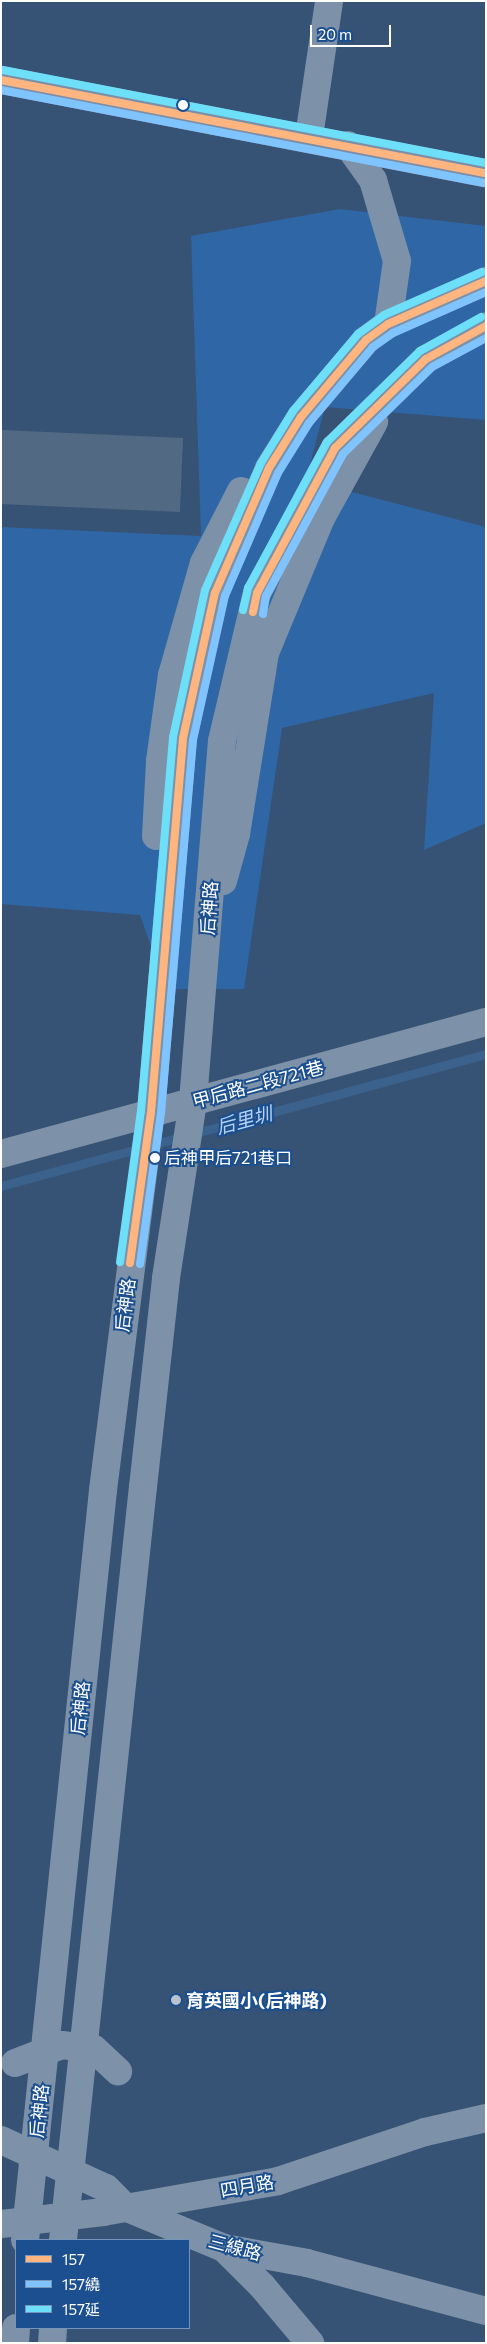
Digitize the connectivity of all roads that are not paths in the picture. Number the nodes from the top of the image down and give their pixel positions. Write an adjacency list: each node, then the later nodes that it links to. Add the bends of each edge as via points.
1 (329, 1): 3 (street)
2 (1, 80): 3 (main road)
3 (309, 137): 4 (main road)
4 (348, 145): 5 (main road); 7 (street, via 373,180 397,261)
5 (486, 173)
6 (486, 281): 7 (street, 后神路)
7 (388, 324): 11 (street, 后神路, via 366,340 296,426 269,468 215,593 183,738)
8 (480, 331): 10 (street, 后神路, via 426,360 335,448 257,594 222,741)
9 (486, 1022): 10 (street, 甲后路二段721巷)
10 (193, 1101): 11 (street, 甲后路二段721巷); 20 (street, 后神路, bridge, via 166,1278)
11 (151, 1112): 12 (street, 甲后路二段721巷); 19 (street, 后神路, bridge, via 103,1490)
12 (1, 1154)
13 (15, 2063): 14 (street, via 62,2045 94,2049)
14 (118, 2071)
15 (486, 2118): 17 (street, 四月路, via 425,2132 278,2181)
16 (1, 2140): 17 (street, 三線路, via 106,2188)
17 (125, 2207): 18 (street, 四月路); 21 (street, 三線路)
18 (1, 2224)
19 (25, 2239)
20 (63, 2239)
21 (224, 2248): 22 (street, 三線路, via 307,2264); 27 (street, via 262,2286)
22 (486, 2311)
23 (16, 2329): 25 (street)
24 (53, 2329): 26 (street)
25 (15, 2343)
26 (52, 2343)
27 (310, 2343)

